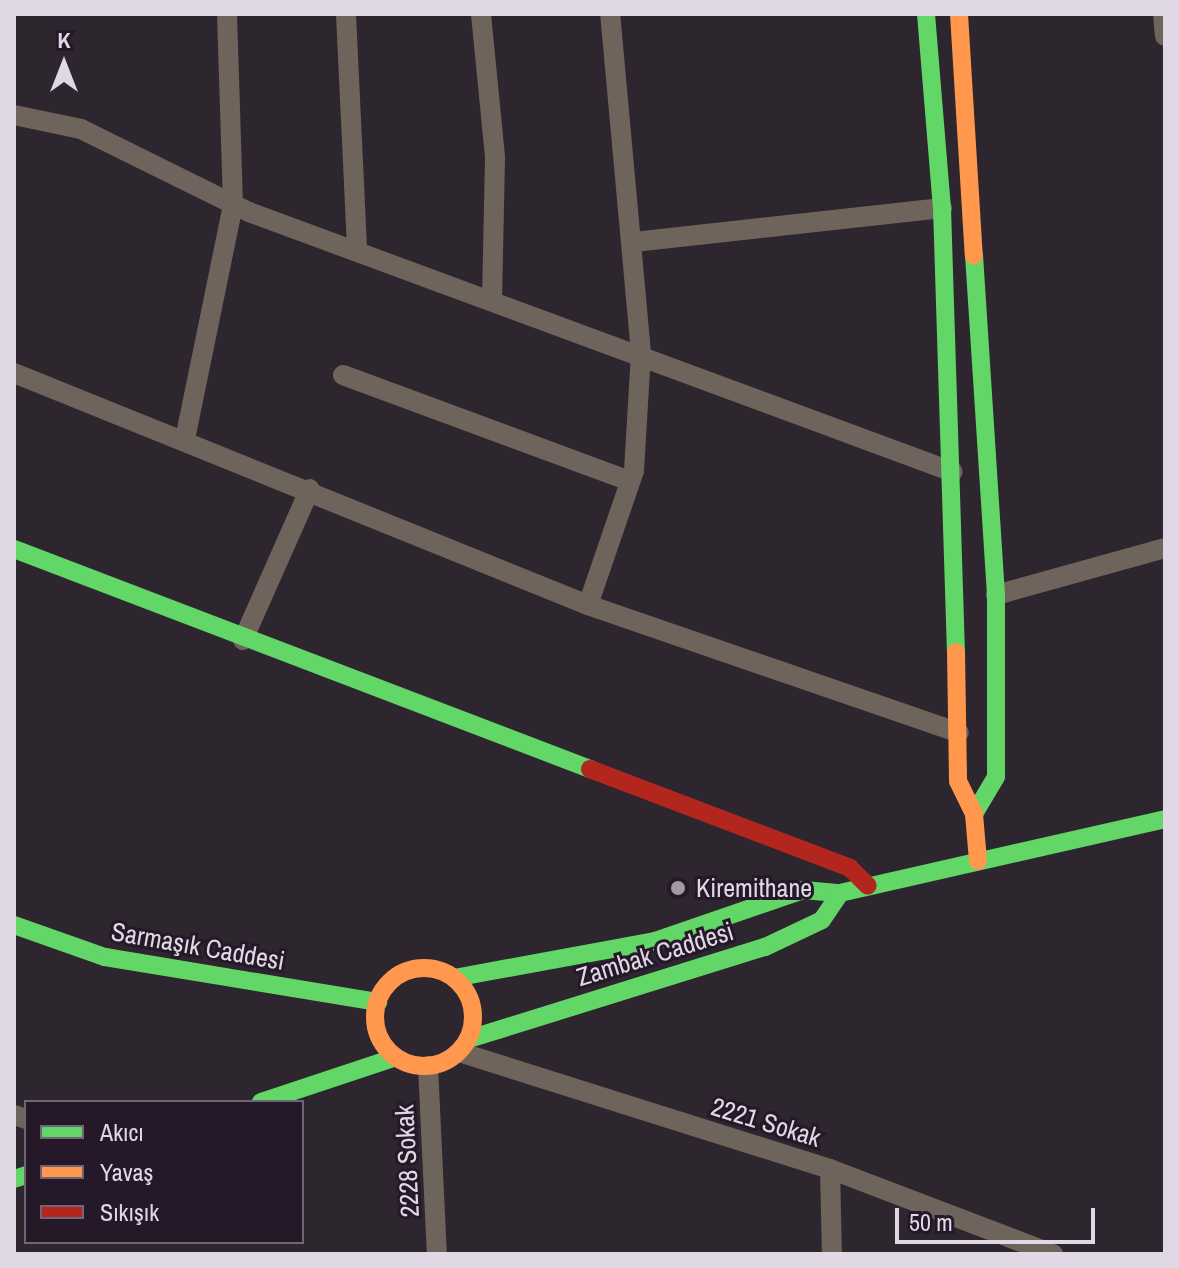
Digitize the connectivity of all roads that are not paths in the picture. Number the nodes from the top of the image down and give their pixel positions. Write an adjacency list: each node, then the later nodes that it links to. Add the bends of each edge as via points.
1 (227, 14): 10 (street)
2 (346, 14): 13 (street)
3 (481, 14): 14 (street, via 495,158)
4 (610, 14): 12 (street)
5 (926, 14): 11 (main road)
6 (959, 14): 24 (main road)
7 (1163, 14): 8 (street)
8 (1165, 36)
9 (14, 115): 10 (street, via 81,129)
10 (233, 205): 13 (street); 18 (street)
11 (942, 208): 12 (street); 19 (main road)
12 (634, 242): 15 (street)
13 (357, 251): 14 (street)
14 (492, 300): 15 (street)
15 (641, 353): 19 (street); 20 (street)
16 (14, 373): 18 (street)
17 (343, 375): 20 (street)
18 (185, 439): 21 (street)
19 (953, 472): 27 (main road)
20 (630, 481): 25 (street)
21 (310, 489): 25 (street); 26 (street)
22 (1165, 548): 24 (street)
23 (14, 549): 26 (main road)
24 (996, 595): 28 (main road, via 996,777)
25 (588, 605): 27 (street)
26 (243, 640): 31 (main road, via 850,868)
27 (959, 733): 28 (main road, via 958,781)
28 (974, 814): 30 (main road)
29 (1165, 819): 30 (main road, Zambak Caddesi)
30 (978, 861): 31 (main road, Zambak Caddesi)
31 (868, 886): 32 (main road, Zambak Caddesi)
32 (840, 893): 34 (main road, Zambak Caddesi, via 803,890 655,941); 36 (main road, Zambak Caddesi, via 822,920 765,947)
33 (14, 925): 35 (main road, Sarmaşık Caddesi, via 105,957)
34 (454, 978): 35 (main road, via 440,971 409,971 395,978); 36 (main road, via 472,1005)
35 (378, 1002): 37 (main road, via 378,1033)
36 (464, 1046): 38 (main road); 40 (street, 2221 Sokak)
37 (396, 1057): 38 (main road); 39 (main road)
38 (428, 1066): 41 (street, 2228 Sokak)
39 (267, 1100)
40 (830, 1169): 42 (street); 43 (street, 2221 Sokak)
41 (437, 1254)
42 (832, 1254)
43 (1053, 1254)

